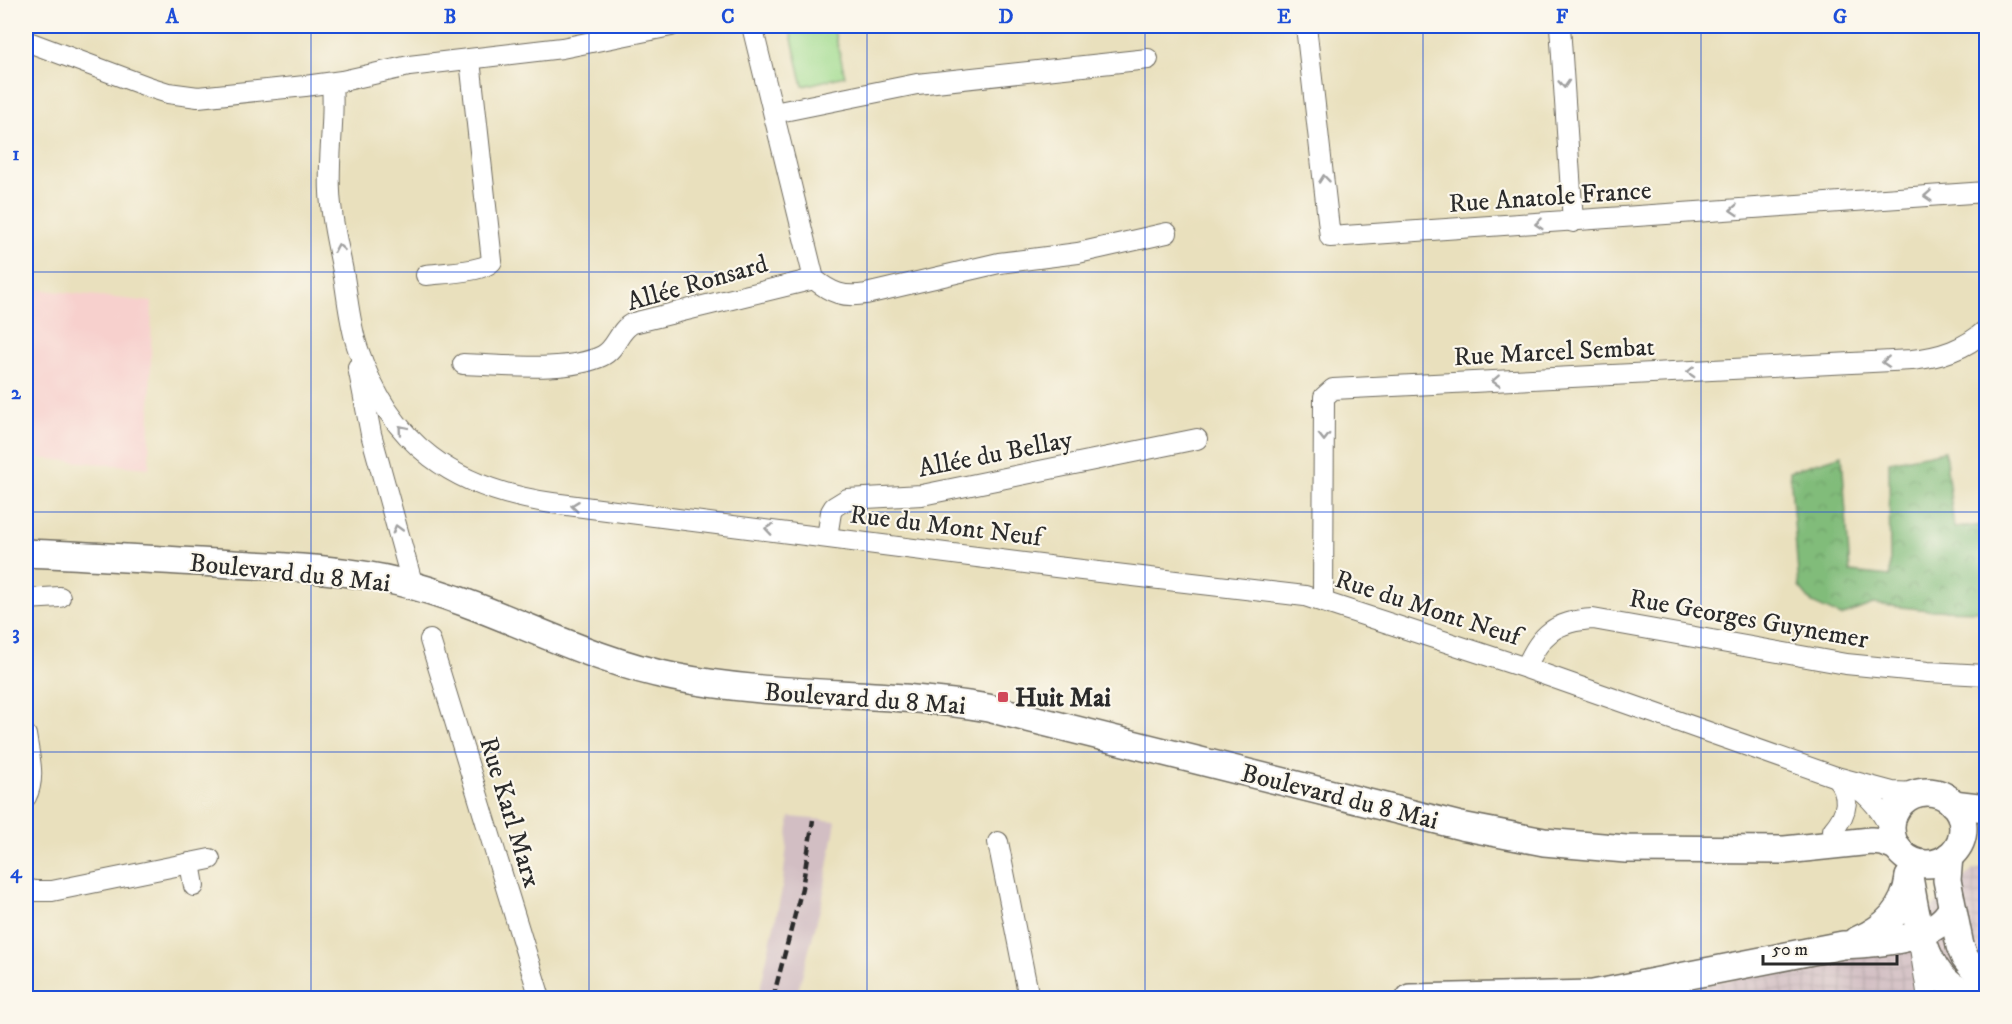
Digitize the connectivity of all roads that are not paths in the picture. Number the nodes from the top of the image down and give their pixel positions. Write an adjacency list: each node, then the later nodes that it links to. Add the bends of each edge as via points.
1 (671, 26): 7 (street, via 570,47)
2 (752, 26): 9 (street)
3 (1306, 26): 11 (street, Rue Anatole France, one-way to 3, via 1330,237)
4 (1560, 26): 11 (street, one-way to 11)
5 (32, 43): 8 (street, via 182,96)
6 (1148, 59): 9 (street, via 917,84)
7 (470, 60): 8 (street, via 409,66); 13 (street, via 492,261 480,268)
8 (332, 83): 16 (street, Rue du Mont Neuf, one-way to 8, via 330,197)
9 (774, 113): 14 (street)
10 (1986, 192): 11 (street, Rue Anatole France, one-way to 11)
11 (1573, 222)
12 (1167, 233): 14 (street, via 1078,253 999,262 856,296 842,296)
13 (426, 275)
14 (814, 279): 17 (street, Allée Ronsard, via 633,323 606,355 592,360 546,366)
15 (1986, 330): 24 (street, Rue Marcel Sembat, one-way to 24, via 1944,355 1898,361 1333,389 1324,397)
16 (357, 347): 19 (street, Rue du Mont Neuf, one-way to 16, via 541,502 475,484 435,460 400,427 379,395); 21 (street, one-way to 16, via 371,435)
17 (463, 364)
18 (1197, 439): 19 (street, Allée du Bellay, via 922,495 846,499 831,512)
19 (827, 537): 24 (street, Rue du Mont Neuf, via 1267,590)
20 (26, 553): 21 (main road, Boulevard du 8 Mai, via 321,570)
21 (413, 586): 38 (main road, Boulevard du 8 Mai, via 599,656 675,677 734,688 930,700 988,708 1461,826 1575,846)
22 (60, 597): 23 (street)
23 (26, 599)
24 (1323, 601): 26 (street, Rue du Mont Neuf)
25 (430, 640): 50 (street, Rue Karl Marx)
26 (1526, 668): 27 (street, Rue Georges Guynemer, via 1545,635 1568,623 1593,620 1846,664); 29 (street, Rue du Mont Neuf)
27 (1986, 675)
28 (26, 737): 31 (street, via 31,783)
29 (1836, 777): 30 (street, Rue du Mont Neuf, via 1892,792); 34 (street, via 1844,788 1847,804 1844,816); 36 (street, Rue du Mont Neuf, via 1864,793)
30 (1921, 793): 32 (main road, via 1939,794); 36 (main road, via 1911,796)
31 (26, 797)
32 (1953, 804): 33 (main road); 39 (main road, via 1962,823)
33 (1986, 808)
34 (1833, 830): 36 (main road, Boulevard du 8 Mai, via 1868,824); 38 (main road, Boulevard du 8 Mai)
35 (1986, 832): 39 (main road)
36 (1897, 839): 38 (main road, Boulevard du 8 Mai, via 1785,850); 39 (main road, via 1915,862 1937,862); 45 (main road); 47 (main road, via 1905,896 1891,919 1876,931)
37 (998, 842): 51 (street)
38 (1708, 848)
39 (1954, 850): 44 (main road, via 1947,876)
40 (210, 859): 41 (street)
41 (190, 863): 42 (street); 43 (street, via 52,891)
42 (194, 886)
43 (26, 889)
44 (1952, 908): 45 (main road, via 1939,924); 46 (main road)
45 (1920, 933): 47 (main road); 49 (main road, via 1938,971 1950,983); 53 (street)
46 (1957, 935): 48 (main road, via 1967,962); 49 (street, via 1959,966)
47 (1843, 945): 52 (main road, via 1602,993)
48 (1986, 975)
49 (1971, 993)
50 (540, 999)
51 (1029, 999)
52 (1410, 999)
53 (1928, 999)

